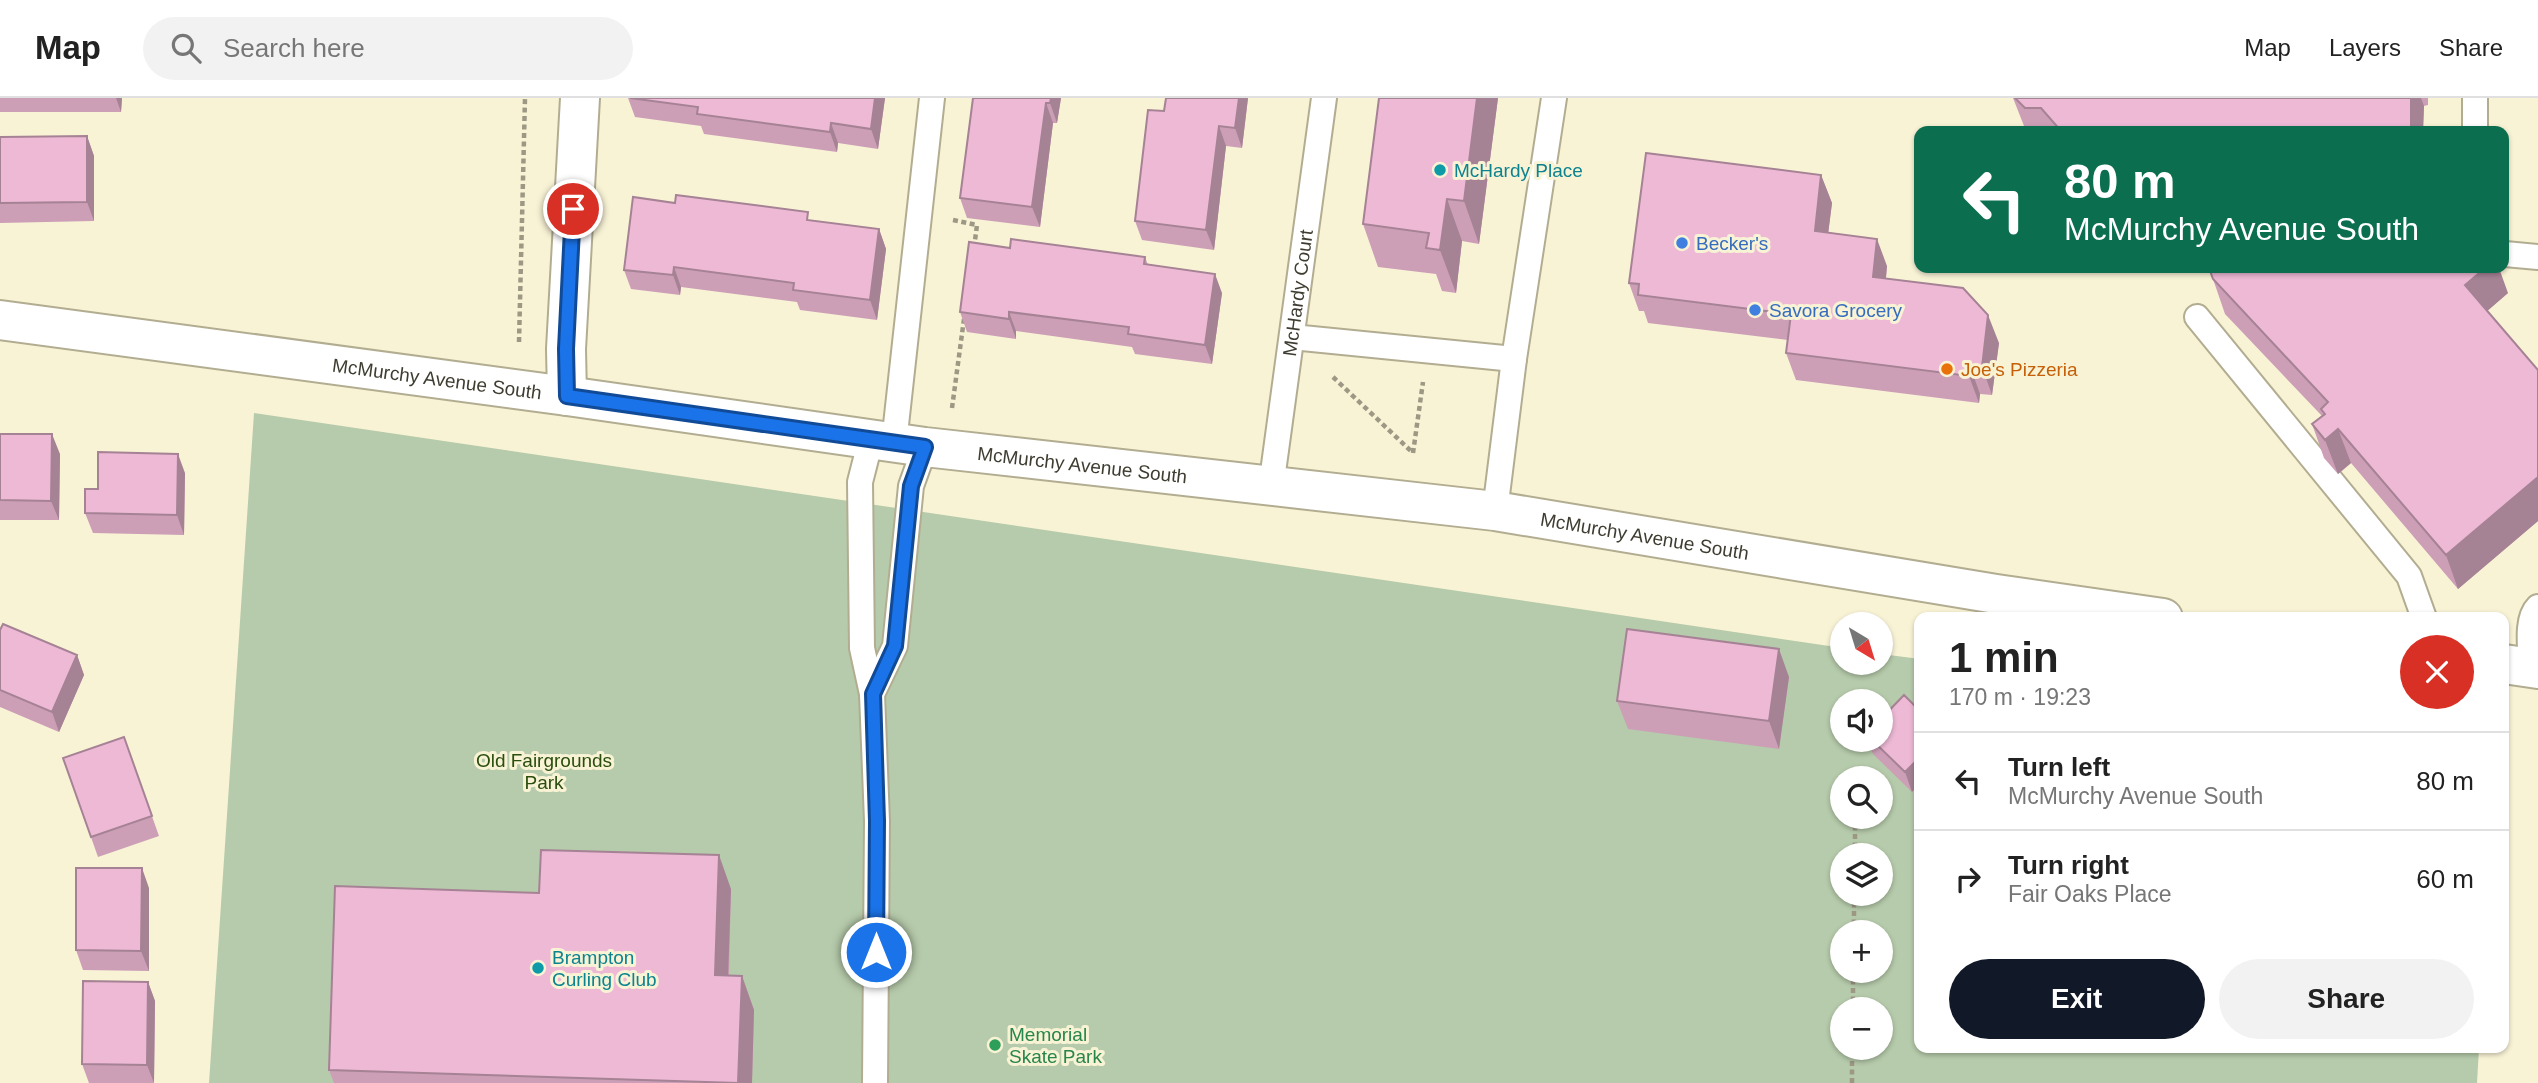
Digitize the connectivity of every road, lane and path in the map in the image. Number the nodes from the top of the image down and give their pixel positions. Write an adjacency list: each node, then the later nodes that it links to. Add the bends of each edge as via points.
1 (526, 98): 16 (path)
2 (580, 98): 19 (street)
3 (932, 98): 21 (lane)
4 (1324, 98): 15 (lane, McHardy Court)
5 (1554, 98): 18 (lane)
6 (2474, 98): 7 (lane)
7 (2474, 126)
8 (946, 219): 9 (path, via 977,225)
9 (973, 251)
10 (2509, 254): 11 (lane)
11 (2538, 257)
12 (964, 317): 20 (path)
13 (2197, 317): 28 (lane, via 2409,576)
14 (0, 320): 19 (street, McMurchy Avenue South)
15 (1292, 337): 17 (lane); 22 (path); 24 (lane, McHardy Court)
16 (519, 342)
17 (1428, 351): 18 (lane); 22 (path)
18 (1514, 359): 25 (lane)
19 (567, 396): 21 (street, McMurchy Avenue South)
20 (952, 408)
21 (897, 443): 24 (street, McMurchy Avenue South); 30 (lane, via 911,486 895,646); 30 (lane, via 860,482 862,648)
22 (1413, 453): 23 (path)
23 (1412, 463)
24 (1271, 487): 25 (street, McMurchy Avenue South)
25 (1495, 511): 27 (street, McMurchy Avenue South)
26 (2538, 607): 29 (lane)
27 (2121, 612)
28 (2422, 612)
29 (2525, 667)
30 (873, 694): 32 (lane)
31 (1852, 1060): 33 (path)
32 (875, 1083)
33 (1852, 1083)

